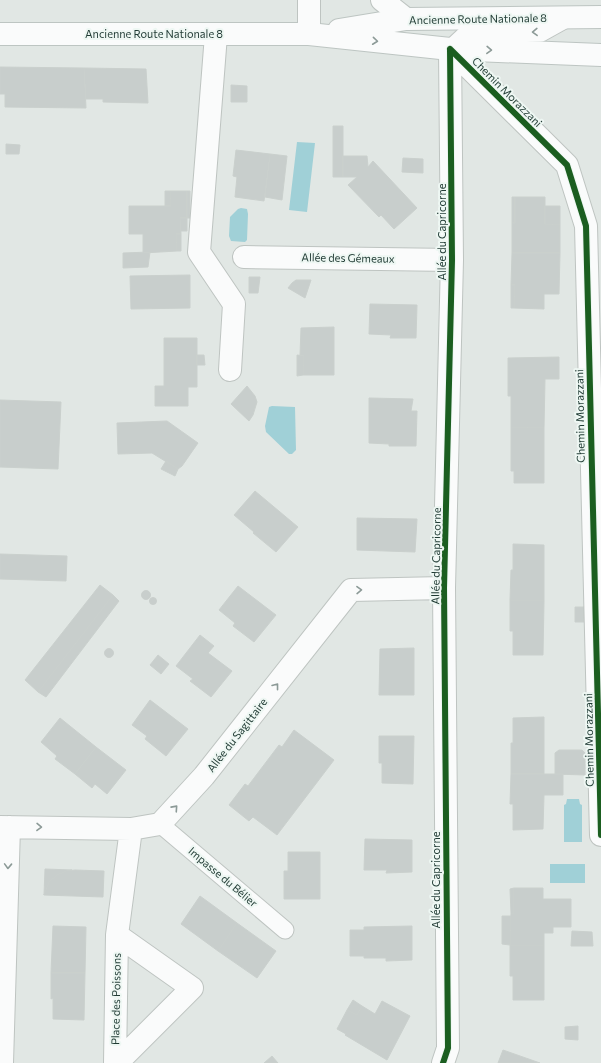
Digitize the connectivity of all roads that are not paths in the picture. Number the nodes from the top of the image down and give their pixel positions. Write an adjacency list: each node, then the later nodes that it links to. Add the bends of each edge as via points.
1 (309, 0): 7 (street)
2 (382, 0): 5 (street)
3 (570, 17): 4 (street, Ancienne Route Nationale 8); 5 (street, Ancienne Route Nationale 8); 9 (lane, one-way to 9, via 541,33 467,32)
4 (601, 17)
5 (406, 19): 7 (street, Ancienne Route Nationale 8)
6 (0, 34): 8 (street, Ancienne Route Nationale 8)
7 (309, 34): 8 (street, Ancienne Route Nationale 8); 9 (street, Ancienne Route Nationale 8, one-way to 9)
8 (216, 35): 13 (street, via 199,252 234,304)
9 (450, 49): 10 (street, Ancienne Route Nationale 8, one-way to 10); 12 (street, Allée du Capricorne); 18 (street, Chemin Morazzani, via 567,165 586,226)
10 (601, 54)
11 (244, 257): 12 (street, Allée des Gémeaux)
12 (452, 260): 14 (street, Allée du Capricorne)
13 (230, 370)
14 (444, 588): 15 (street, Allée du Sagittaire, one-way to 14, via 204,776 351,590); 23 (street, Allée du Capricorne, via 448,1048)
15 (160, 824): 17 (street); 19 (lane, Impasse du Bélier)
16 (4, 827): 17 (street, one-way to 17); 21 (street, one-way to 21)
17 (131, 828): 20 (street, Place des Poissons)
18 (601, 835)
19 (285, 930)
20 (117, 935): 22 (street, Place des Poissons); 22 (street, Place des Poissons, via 192,988)
21 (2, 1063)
22 (116, 1063)
23 (443, 1063)

